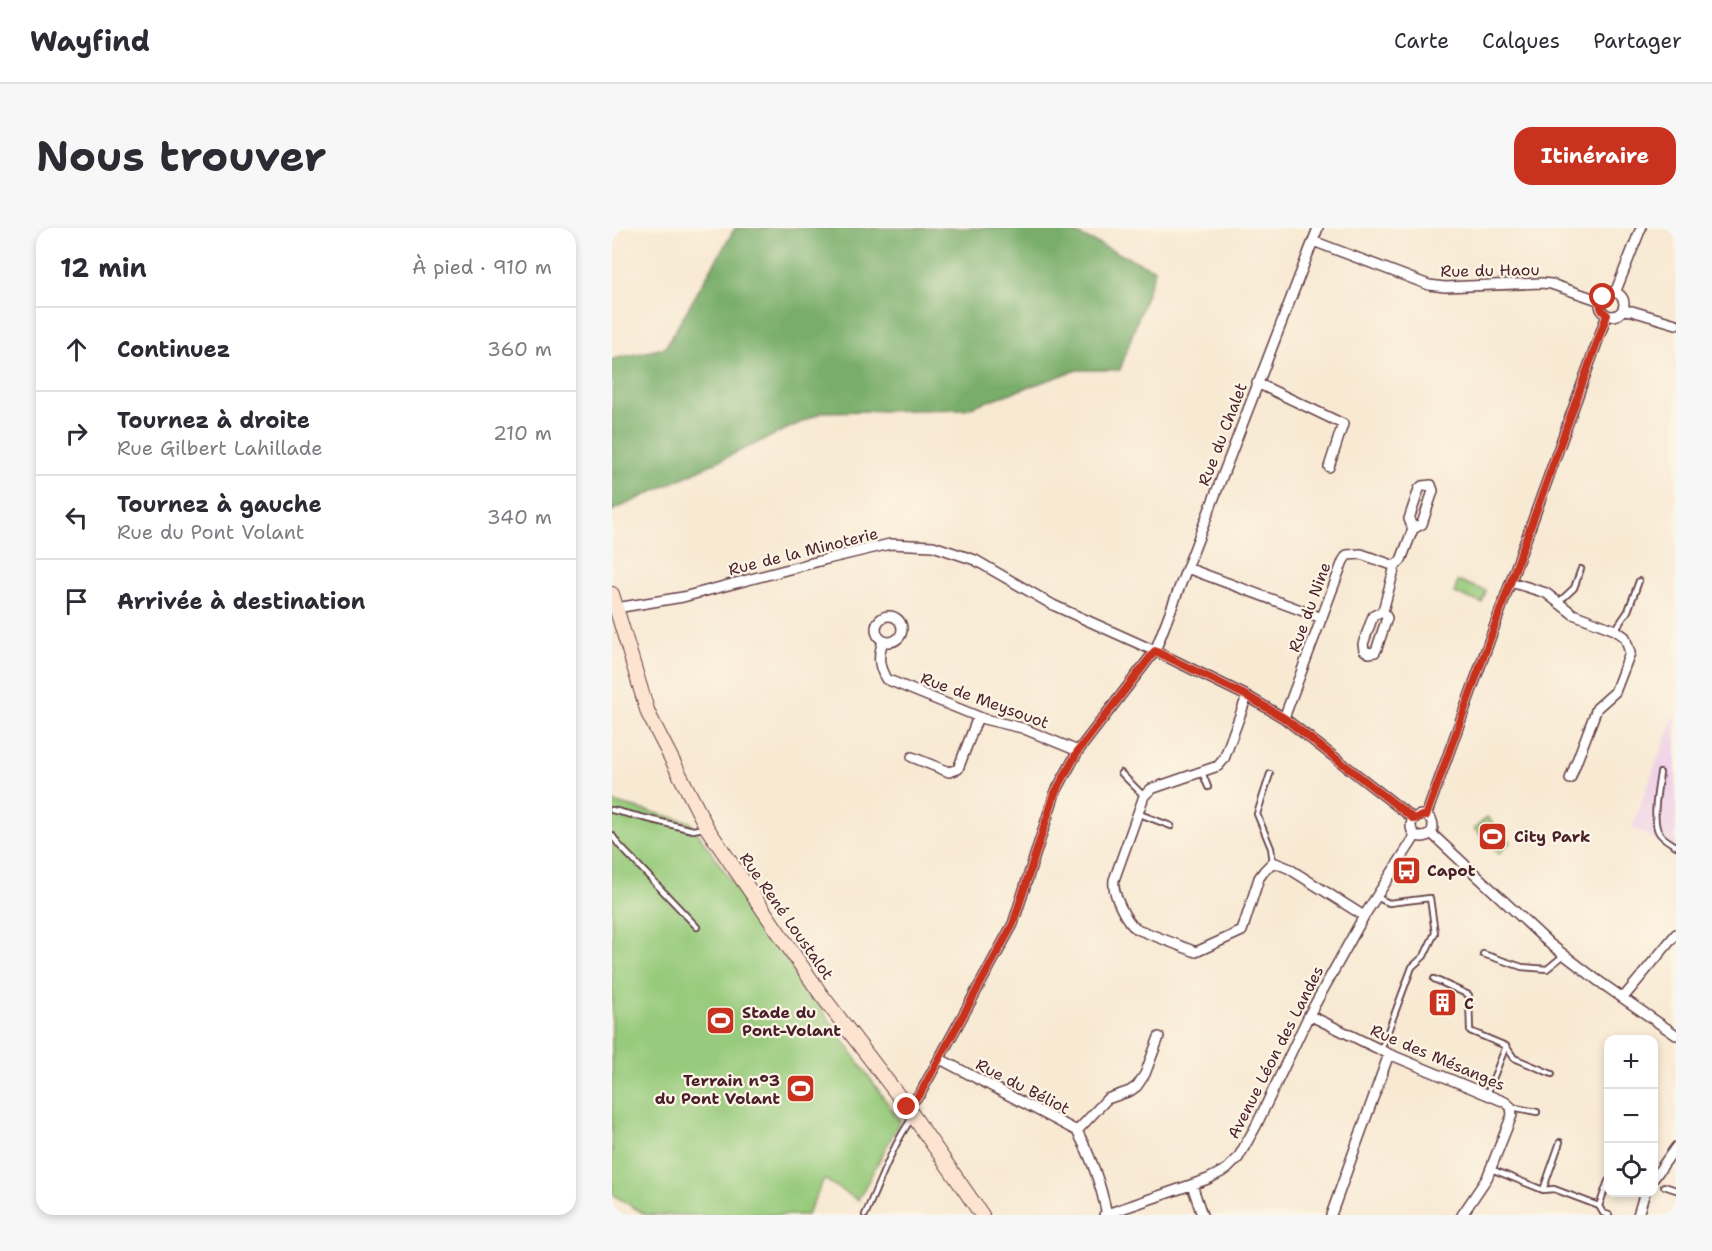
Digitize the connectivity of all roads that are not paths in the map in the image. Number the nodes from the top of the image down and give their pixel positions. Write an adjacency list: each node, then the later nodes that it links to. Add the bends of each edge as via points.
1 (1318, 228): 3 (street, Rue du Chalet)
2 (1641, 228): 4 (street)
3 (1312, 241): 5 (street, Rue du Haou, via 1429,285 1542,283); 9 (street, Rue du Chalet)
4 (1615, 293): 5 (street, via 1606,294); 6 (street, via 1623,299)
5 (1600, 301): 7 (street)
6 (1623, 309): 7 (street, via 1616,316); 8 (street)
7 (1607, 315): 16 (street)
8 (1676, 324)
9 (1257, 383): 10 (street, via 1343,424); 13 (street, Rue du Chalet)
10 (1329, 467)
11 (1413, 529): 12 (street)
12 (1395, 566): 20 (street); 21 (street, Rue du Nine, via 1361,554 1347,555)
13 (1187, 568): 21 (street); 24 (street, Rue du Chalet)
14 (1581, 569): 18 (lane, via 1574,588)
15 (1639, 581): 22 (lane)
16 (1511, 582): 18 (street, via 1546,593); 39 (street)
17 (612, 594): 19 (street, Rue René Loustalot)
18 (1558, 603): 22 (street, via 1573,614)
19 (616, 608): 24 (street, Rue de la Minoterie, via 683,597 890,544 933,546 975,560 1053,605); 42 (street, Rue René Loustalot, via 648,713)
20 (1383, 611)
21 (1322, 618): 27 (street, Rue du Nine)
22 (1615, 630): 34 (street, via 1625,637 1630,652 1615,692 1597,708)
23 (883, 641): 26 (street, Rue de Meysouot, via 880,668 886,680)
24 (1155, 651): 25 (street, Rue de la Minoterie); 28 (street, Rue du Chalet)
25 (1247, 696): 27 (street, Rue de la Minoterie); 30 (street, via 1224,759)
26 (978, 717): 28 (street, Rue de Meysouot, via 1022,728); 29 (street, via 958,769 949,772)
27 (1284, 718): 40 (street, Rue de la Minoterie)
28 (1078, 751): 61 (street, Rue du Chalet, via 1055,793 1013,924)
29 (912, 757)
30 (1202, 772): 35 (lane); 36 (street, via 1151,789)
31 (1121, 773): 36 (lane)
32 (1660, 773): 46 (lane, via 1658,831)
33 (1270, 774): 47 (lane, via 1257,814)
34 (1570, 779)
35 (1208, 787)
36 (1144, 796): 38 (street)
37 (612, 810): 42 (lane, via 693,830)
38 (1137, 813): 41 (lane); 47 (street, via 1113,888 1130,925 1196,952 1242,931 1259,878)
39 (1426, 816): 40 (street); 43 (street, via 1433,823)
40 (1414, 819): 45 (street)
41 (1171, 826)
42 (707, 828): 65 (street, Rue René Loustalot, via 820,993)
43 (1431, 833): 45 (street, via 1426,837); 53 (street)
44 (612, 835): 50 (lane)
45 (1416, 835): 48 (street, Avenue Léon des Landes)
46 (1676, 846)
47 (1273, 862): 49 (street)
48 (1376, 897): 49 (street, Avenue Léon des Landes); 60 (lane, via 1389,903 1430,898 1435,933 1424,956 1412,967)
49 (1364, 916): 56 (street, Avenue Léon des Landes)
50 (697, 927)
51 (1676, 934): 55 (street)
52 (1482, 954): 53 (lane, via 1522,967 1547,969)
53 (1564, 955): 55 (street)
54 (1434, 979): 59 (lane, via 1468,995 1470,1030)
55 (1623, 998): 57 (street)
56 (1309, 1015): 60 (street, Rue des Mésanges); 73 (street, Avenue Léon des Landes, via 1238,1158 1227,1169)
57 (1676, 1035)
58 (1160, 1037): 67 (street, via 1137,1086 1107,1099)
59 (1506, 1046): 62 (lane, via 1514,1058); 63 (lane)
60 (1385, 1052): 63 (street, Rue des Mésanges); 84 (street)
61 (940, 1059): 65 (street, Rue du Chalet); 67 (street, Rue du Béliot)
62 (1552, 1074)
63 (1487, 1095): 64 (street, Rue des Mésanges)
64 (1511, 1107): 66 (lane); 71 (street, Rue des Mésanges, via 1512,1115)
65 (910, 1112): 80 (street, Rue René Loustalot); 81 (lane)
66 (1537, 1112)
67 (1077, 1131): 82 (street, Rue du Béliot, via 1096,1171)
68 (1560, 1142): 75 (lane)
69 (1676, 1148): 70 (street)
70 (1673, 1159): 72 (street)
71 (1491, 1169): 75 (lane); 85 (street, Rue des Mésanges)
72 (1658, 1173)
73 (1192, 1185): 82 (street, Avenue Léon des Landes); 83 (street)
74 (1664, 1186): 76 (lane)
75 (1542, 1190): 79 (lane, via 1554,1189)
76 (1676, 1190)
77 (1604, 1192): 79 (lane)
78 (1643, 1197): 87 (street)
79 (1599, 1206): 86 (lane)
80 (979, 1214)
81 (865, 1215)
82 (1106, 1215)
83 (1202, 1215)
84 (1331, 1215)
85 (1462, 1215)
86 (1609, 1215)
87 (1638, 1215)

